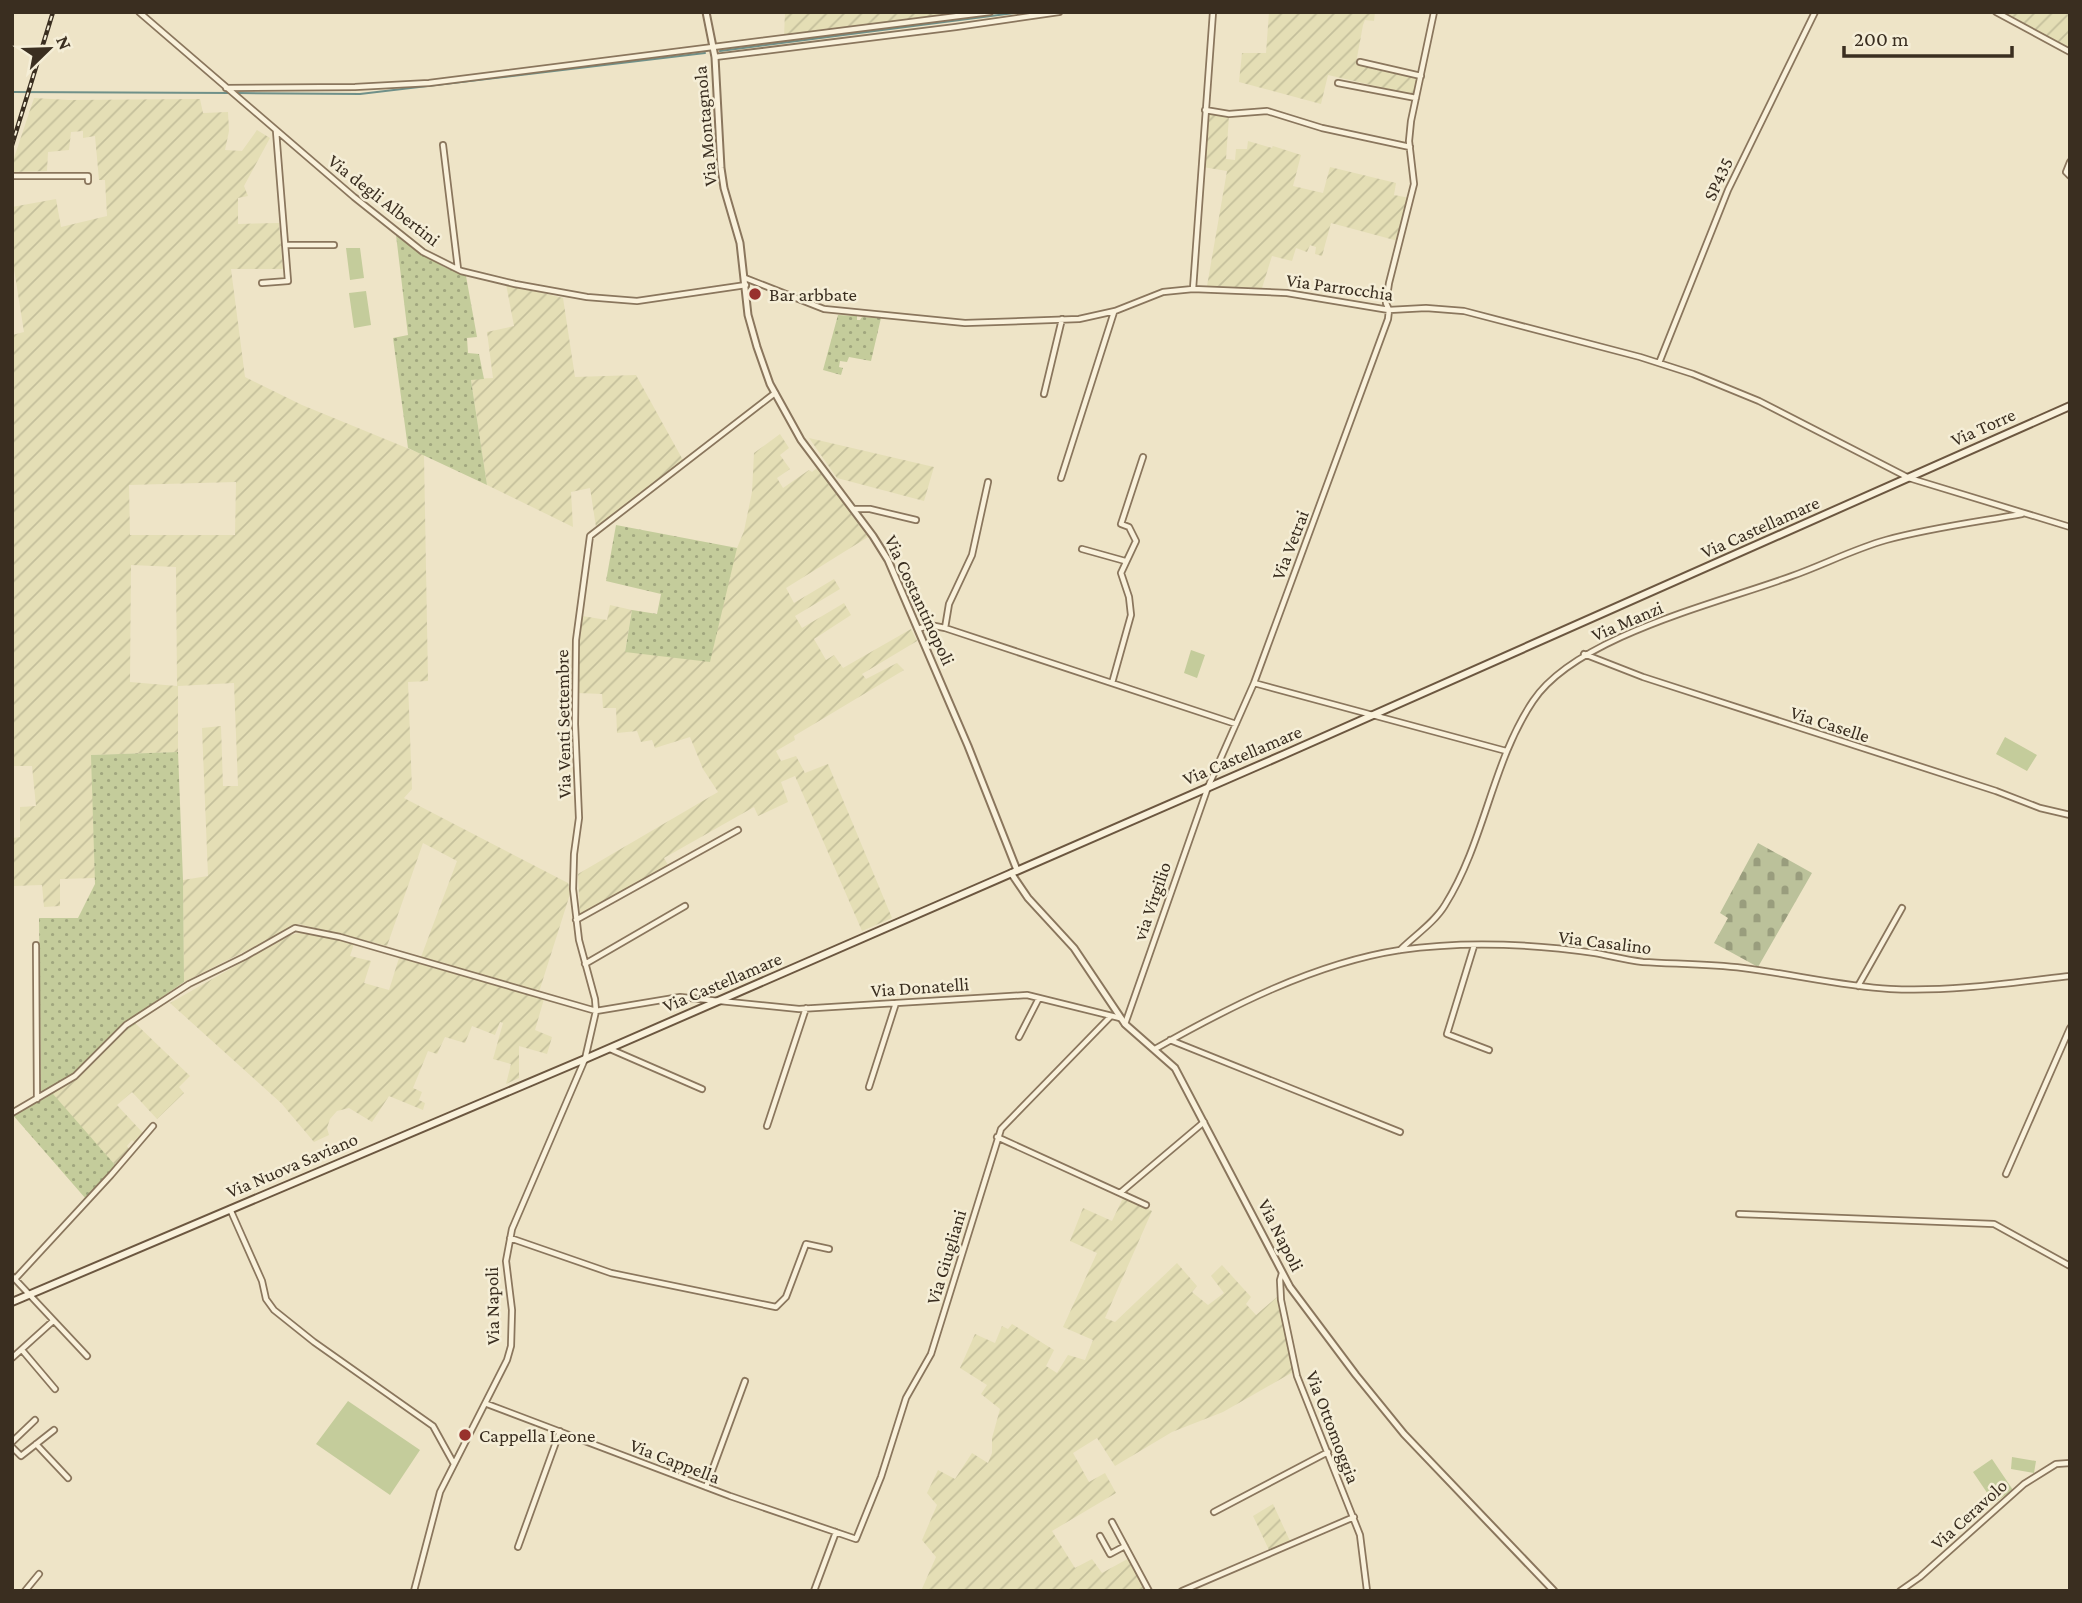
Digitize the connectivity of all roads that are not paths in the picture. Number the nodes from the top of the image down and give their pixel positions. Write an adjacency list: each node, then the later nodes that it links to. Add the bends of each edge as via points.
1 (139, 12): 15 (street, Via degli Albertini)
2 (706, 12): 9 (street, Via Montagnola)
3 (990, 12): 9 (street)
4 (1059, 12): 11 (street)
5 (1213, 12): 17 (street)
6 (1434, 12): 13 (street, Via Vetrai)
7 (1815, 12): 34 (street, SP435, via 1728,190)
8 (1996, 12): 10 (street)
9 (714, 48): 11 (street, Via Montagnola); 15 (street, via 391,86)
10 (2070, 52)
11 (715, 57): 29 (street, Via Montagnola, via 721,168)
12 (1360, 62): 13 (street)
13 (1421, 76): 16 (street, Via Vetrai)
14 (1338, 83): 16 (street)
15 (228, 89): 18 (street, Via degli Albertini)
16 (1416, 98): 20 (street, Via Vetrai)
17 (1205, 110): 20 (street, via 1229,114 1267,111); 30 (street)
18 (275, 130): 25 (street); 27 (street, Via degli Albertini, via 423,252)
19 (443, 145): 27 (street)
20 (1410, 147): 31 (street, Via Vetrai, via 1414,184 1389,283)
21 (2070, 162): 23 (street, via 2066,172)
22 (12, 176): 24 (street, via 88,176)
23 (2070, 176)
24 (88, 181)
25 (285, 245): 26 (street); 28 (street, via 288,282)
26 (334, 245)
27 (458, 270): 29 (street, Via degli Albertini, via 575,295 637,301)
28 (262, 282)
29 (745, 282): 33 (street, Via Parrocchia, via 837,311 965,323); 35 (street, Via Costantinopoli, via 748,315)
30 (1192, 289): 31 (street, Via Parrocchia, via 1287,293); 32 (street, Via Parrocchia, via 1163,292)
31 (1388, 310): 34 (street, Via Parrocchia, via 1464,311); 52 (street, Via Vetrai, via 1370,373)
32 (1115, 311): 33 (street, Via Parrocchia); 39 (street)
33 (1062, 319): 36 (street)
34 (1659, 363): 40 (street, Via Parrocchia, via 1759,401)
35 (775, 393): 42 (street, Via Costantinopoli, via 801,440); 62 (street, Via Venti Settembre, via 590,536 576,640)
36 (1044, 394)
37 (2070, 406): 40 (main road, Via Torre)
38 (1143, 457): 47 (street, via 1121,524 1129,527 1136,541)
39 (1061, 478)
40 (1909, 478): 43 (street, Via Parrocchia); 53 (main road, Via Castellamare)
41 (988, 482): 48 (street, via 972,555 949,604)
42 (853, 509): 44 (street); 49 (street, Via Costantinopoli, via 888,560)
43 (2023, 513): 45 (street, Via Parrocchia); 50 (street, Via Manzi, via 1886,541 1666,619)
44 (916, 520)
45 (2070, 527)
46 (1082, 549): 47 (street)
47 (1125, 561): 51 (street, via 1121,573 1131,615)
48 (945, 628): 49 (street, via 930,625); 51 (street)
49 (918, 629): 59 (street, Via Costantinopoli)
50 (1584, 654): 55 (street, Via Manzi, via 1533,699); 57 (street, Via Caselle)
51 (1112, 683): 54 (street)
52 (1254, 683): 53 (street); 54 (street, Via Vetrai)
53 (1373, 716): 55 (street); 56 (main road, Via Castellamare)
54 (1236, 723): 56 (street, Via Vetrai)
55 (1506, 751): 65 (street, Via Manzi, via 1477,840 1444,907)
56 (1208, 787): 59 (main road, Via Castellamare); 76 (street, via Virgilio)
57 (2070, 815)
58 (738, 830): 62 (street)
59 (1014, 872): 70 (main road, Via Castellamare); 75 (street, Via Napoli, via 1028,898 1074,948)
60 (685, 906): 66 (street)
61 (1902, 908): 68 (street)
62 (576, 920): 66 (street, Via Venti Settembre)
63 (36, 944): 86 (street)
64 (1474, 946): 65 (street, Via Casalino); 68 (street, Via Casalino, via 1744,968); 82 (street, via 1447,1034)
65 (1400, 950): 79 (street, Via Casalino, via 1310,975)
66 (586, 964): 73 (street, Via Venti Settembre)
67 (2070, 976): 68 (street, Via Casalino, via 1933,990)
68 (1858, 986)
69 (1039, 998): 71 (street, Via Donatelli); 74 (street, Via Donatelli); 78 (street)
70 (720, 1000): 72 (street, Via Donatelli); 73 (street, Via Donatelli, via 680,998); 80 (main road, Via Castellamare)
71 (896, 1003): 72 (street, Via Donatelli); 84 (street)
72 (806, 1009): 90 (street)
73 (596, 1011): 83 (street, Via Venti Settembre); 86 (street, via 295,928 189,984 126,1025 75,1076)
74 (1111, 1016): 75 (street, Via Donatelli); 92 (street, Via Giugliani)
75 (1120, 1018): 76 (street, Via Napoli)
76 (1125, 1024): 81 (street, Via Napoli)
77 (2070, 1028): 93 (street)
78 (1019, 1037)
79 (1170, 1041): 81 (street, Via Casalino); 91 (street)
80 (608, 1048): 83 (main road, Via Castellamare); 85 (street)
81 (1155, 1049): 88 (street, Via Napoli, via 1175,1068)
82 (1489, 1050)
83 (585, 1059): 96 (main road, Via Nuova Saviano); 98 (street, Via Napoli)
84 (869, 1087)
85 (702, 1089)
86 (37, 1099): 87 (street)
87 (12, 1113)
88 (1205, 1122): 94 (street); 101 (street, Via Napoli)
89 (153, 1126): 102 (street)
90 (768, 1126)
91 (1400, 1132)
92 (997, 1137): 94 (street); 127 (street, Via Giugliani, via 930,1354 906,1398)
93 (2006, 1174)
94 (1120, 1193): 95 (street)
95 (1146, 1205)
96 (230, 1209): 103 (main road, Via Nuova Saviano); 119 (street, via 274,1310 433,1426)
97 (1740, 1214): 100 (street, via 1994,1224)
98 (510, 1238): 99 (street, via 611,1273 776,1307 786,1297 806,1244); 111 (street, Via Napoli, via 506,1261 511,1346)
99 (829, 1250)
100 (2070, 1266)
101 (1282, 1273): 117 (street, Via Ottomoggia, via 1281,1300 1297,1376); 137 (street, Via Napoli, via 1388,1415)
102 (13, 1278): 103 (street)
103 (28, 1295): 104 (main road, Via Nuova Saviano); 105 (street)
104 (12, 1302)
105 (53, 1321): 106 (street); 107 (street)
106 (22, 1350): 108 (street); 110 (street)
107 (87, 1356)
108 (12, 1358)
109 (746, 1381): 121 (street)
110 (55, 1389)
111 (487, 1404): 114 (street, Via Cappella); 119 (street, Via Napoli)
112 (35, 1420): 116 (street)
113 (54, 1430): 115 (street)
114 (560, 1432): 121 (street, Via Cappella); 129 (street)
115 (36, 1444): 116 (street, via 21,1456); 120 (street)
116 (12, 1445)
117 (1328, 1452): 122 (street); 123 (street, Via Ottomoggia)
118 (2070, 1463): 138 (street, Via Ceravolo, via 2060,1462 2024,1484)
119 (455, 1465): 132 (street, Via Napoli, via 440,1492)
120 (68, 1478)
121 (706, 1487): 125 (street, Via Cappella)
122 (1214, 1512)
123 (1354, 1517): 135 (street); 136 (street, Via Ottomoggia)
124 (1112, 1522): 128 (street)
125 (836, 1532): 127 (street, Via Cappella); 133 (street)
126 (1100, 1536): 128 (street, via 1110,1554)
127 (856, 1539)
128 (1125, 1546): 134 (street)
129 (518, 1547)
130 (39, 1574): 131 (street)
131 (25, 1591)
132 (414, 1591)
133 (814, 1591)
134 (1149, 1591)
135 (1182, 1591)
136 (1367, 1591)
137 (1555, 1591)
138 (1899, 1591)

